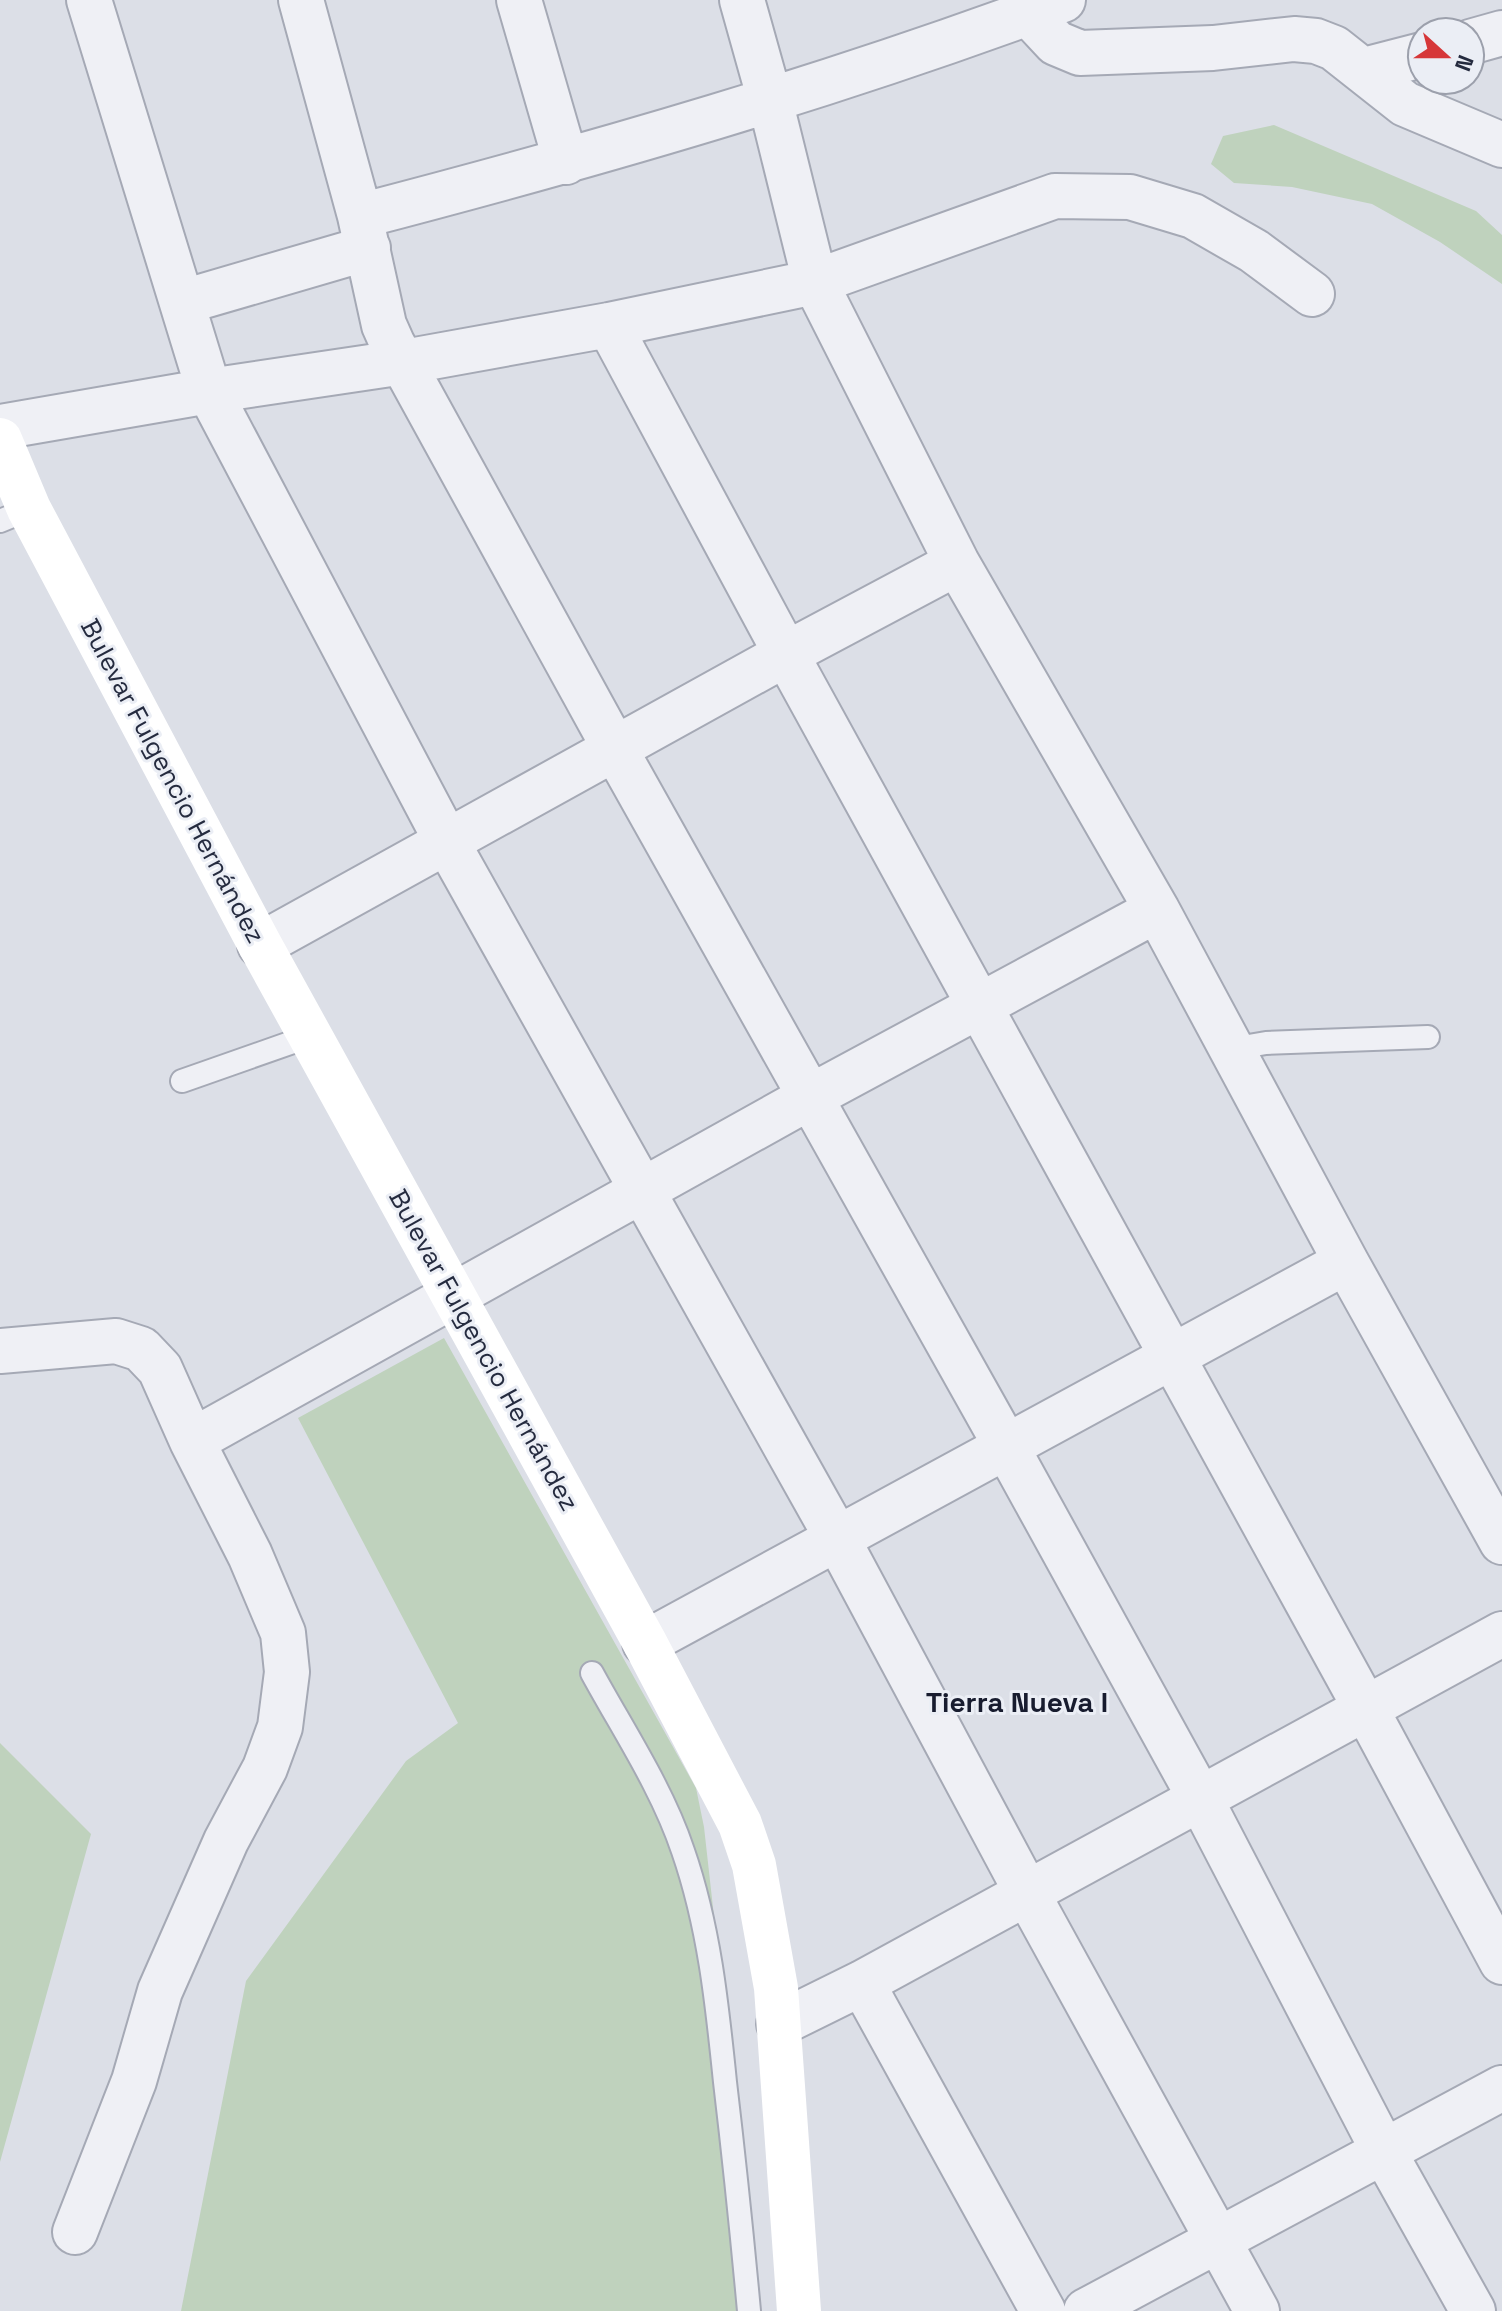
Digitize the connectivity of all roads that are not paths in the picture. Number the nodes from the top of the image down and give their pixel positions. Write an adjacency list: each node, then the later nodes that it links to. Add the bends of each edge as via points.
1 (89, 0): 15 (street)
2 (301, 0): 12 (street)
3 (519, 0): 11 (street)
4 (742, 0): 9 (street)
5 (1045, 7): 6 (street); 8 (street, via 1056,43 1080,53 1294,39 1334,48)
6 (961, 18): 9 (street)
7 (1406, 59): 8 (street)
8 (1364, 70): 10 (street, via 1405,104)
9 (770, 100): 11 (street); 13 (street)
10 (1502, 145)
11 (566, 162): 12 (street)
12 (364, 232): 15 (street); 17 (street, via 384,325)
13 (815, 282): 14 (street, via 1055,196 1095,194 1130,197 1193,216 1254,251); 16 (street); 22 (street)
14 (1312, 294)
15 (183, 302): 18 (street)
16 (609, 325): 17 (street); 23 (street)
17 (404, 362): 18 (street); 24 (street)
18 (209, 391): 19 (street); 25 (street)
19 (0, 427)
20 (0, 440): 21 (street, Bulevar Fulgencio Hernández)
21 (14, 515): 27 (street, Bulevar Fulgencio Hernández)
22 (957, 563): 23 (street); 26 (street)
23 (786, 654): 24 (street); 28 (street)
24 (615, 749): 25 (street); 33 (street)
25 (448, 844): 27 (street); 34 (street)
26 (1157, 910): 28 (street); 31 (street)
27 (260, 945): 29 (street, Bulevar Fulgencio Hernández)
28 (979, 1006): 33 (street); 38 (street)
29 (310, 1036): 32 (lane); 36 (street, Bulevar Fulgencio Hernández)
30 (1428, 1037): 31 (lane)
31 (1231, 1049): 35 (street)
32 (182, 1081)
33 (810, 1097): 34 (street); 40 (street)
34 (643, 1190): 36 (street); 41 (street)
35 (1346, 1262): 38 (street); 42 (street)
36 (455, 1295): 39 (street); 44 (street, Bulevar Fulgencio Hernández)
37 (0, 1351): 39 (street, via 116,1341 141,1349 160,1369)
38 (1171, 1356): 40 (street); 46 (street)
39 (192, 1441): 54 (street, via 283,1633 287,1672 280,1727 160,1991 134,2081)
40 (1006, 1446): 41 (street); 47 (street)
41 (837, 1538): 44 (street); 48 (street)
42 (1502, 1542)
43 (1502, 1634): 46 (street)
44 (645, 1643): 51 (street, Bulevar Fulgencio Hernández, via 740,1824 762,1906)
45 (592, 1673): 56 (lane, via 663,1805 696,1891 717,2005)
46 (1366, 1709): 47 (street); 49 (street)
47 (1201, 1800): 48 (street); 53 (street)
48 (1027, 1893): 50 (street); 55 (street)
49 (1502, 1962)
50 (862, 1983): 51 (street); 58 (street)
51 (779, 2024): 57 (street, Bulevar Fulgencio Hernández)
52 (1502, 2088): 53 (street)
53 (1384, 2152): 55 (street); 61 (street)
54 (75, 2232)
55 (1218, 2242): 59 (street); 60 (street)
56 (749, 2311)
57 (799, 2311)
58 (1043, 2311)
59 (1086, 2311)
60 (1257, 2311)
61 (1473, 2311)

